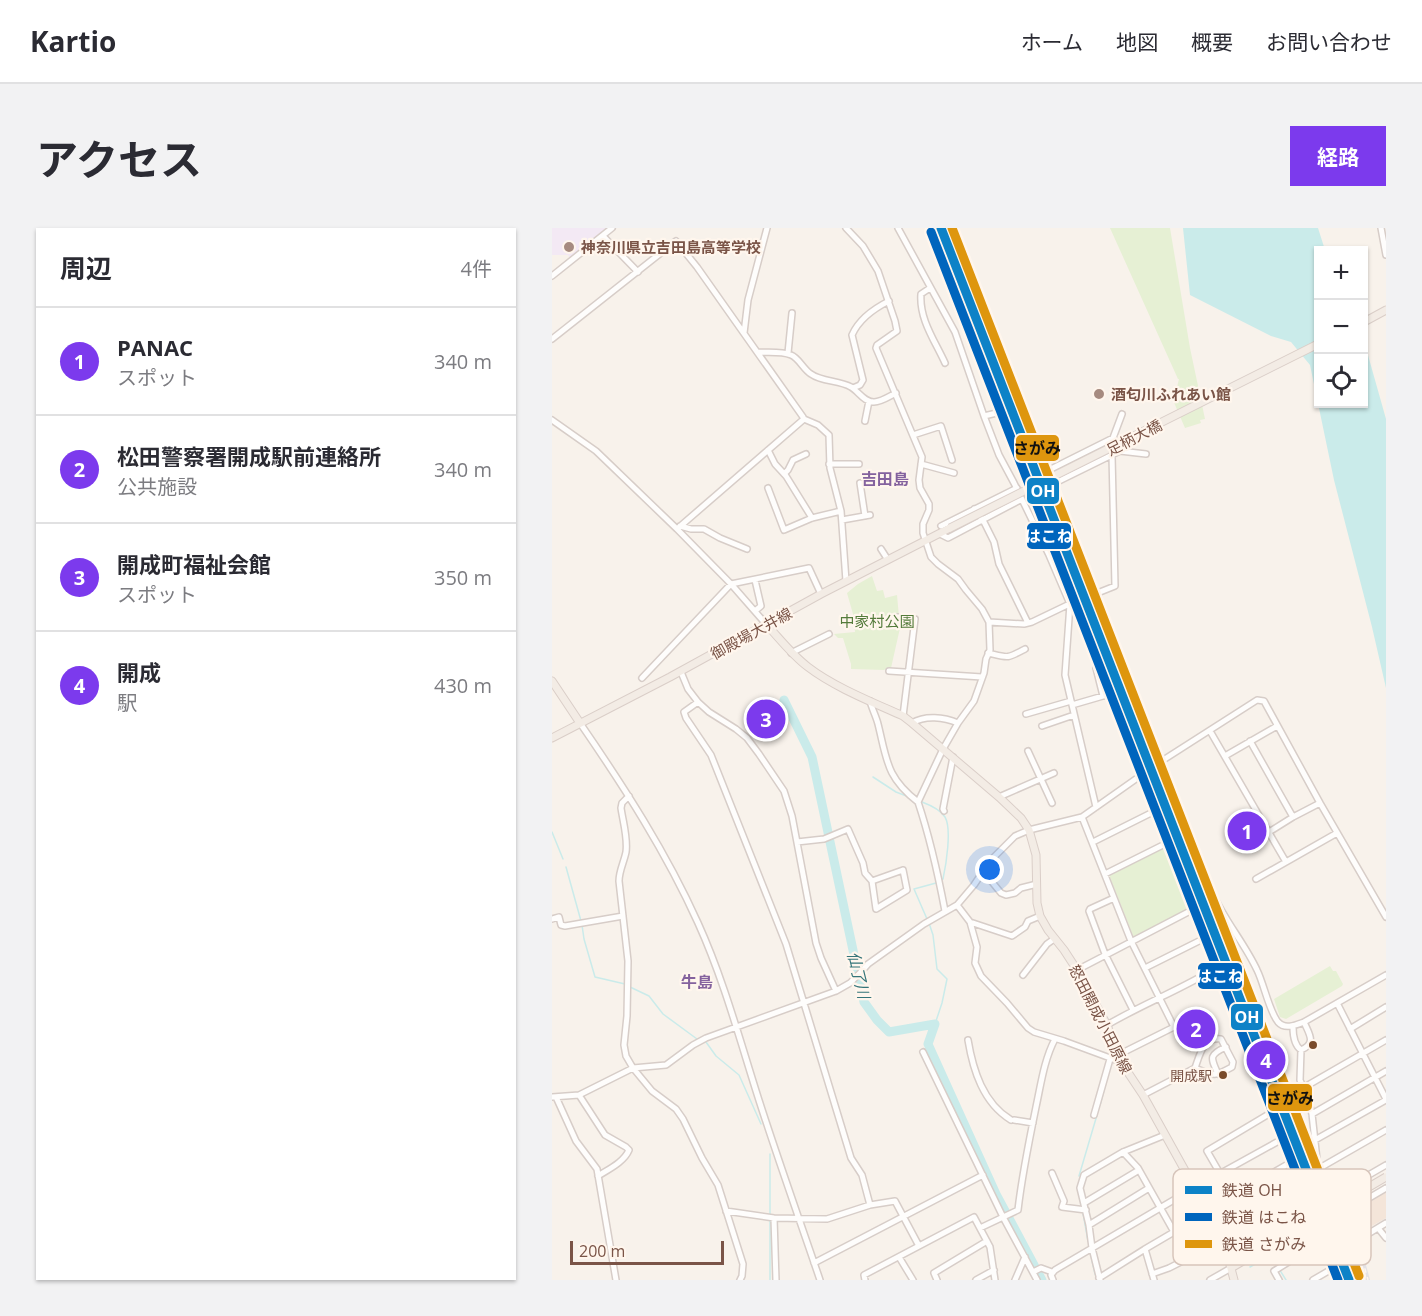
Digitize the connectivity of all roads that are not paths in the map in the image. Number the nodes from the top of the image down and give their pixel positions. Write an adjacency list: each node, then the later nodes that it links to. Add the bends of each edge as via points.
1 (612, 228): 6 (street)
2 (767, 228): 15 (street, via 748,300)
3 (846, 228): 11 (street, via 879,271)
4 (898, 228): 10 (street)
5 (1381, 228): 7 (street)
6 (603, 236): 8 (street); 9 (street)
7 (1386, 255)
8 (638, 272): 15 (street, via 676,241); 16 (street)
9 (552, 276)
10 (930, 288): 20 (street, via 921,294 920,306); 26 (street, via 955,332)
11 (889, 301): 21 (street, via 875,308 854,330 862,380); 22 (street, via 897,331 876,348)
12 (1386, 310): 14 (main road)
13 (792, 313): 19 (street)
14 (1368, 320)
15 (744, 333): 18 (street)
16 (552, 339)
17 (1314, 346): 43 (main road, 足柄大橋, bridge)
18 (758, 352): 19 (street); 27 (street)
19 (788, 353): 21 (street, via 815,377)
20 (945, 363)
21 (852, 388): 23 (street)
22 (896, 393): 23 (street); 30 (street)
23 (869, 401): 29 (street)
24 (1005, 411): 26 (street)
25 (1122, 414): 31 (street)
26 (984, 416): 46 (street)
27 (804, 419): 32 (street); 38 (street, via 829,435)
28 (552, 420): 53 (street, via 596,451)
29 (865, 421)
30 (913, 435): 37 (street, via 941,426); 40 (street)
31 (1113, 438): 33 (street); 43 (street, via 1049,471)
32 (768, 450): 42 (street); 53 (street)
33 (1120, 451): 35 (street); 36 (street)
34 (806, 454): 42 (street, via 793,460)
35 (1146, 454)
36 (1112, 455): 43 (street, via 1055,483); 102 (street, via 1115,586 1093,594)
37 (952, 460)
38 (829, 464): 39 (street); 49 (street)
39 (859, 464)
40 (921, 464): 41 (street); 56 (street, via 920,488 929,504 923,524)
41 (954, 472)
42 (784, 474): 50 (street)
43 (1052, 478): 54 (main road, 足柄大橋, bridge)
44 (860, 483): 51 (street, via 868,516)
45 (768, 488): 50 (street, via 784,530)
46 (1017, 488): 47 (street); 48 (street)
47 (1022, 499): 52 (street); 65 (street)
48 (974, 509): 52 (street); 55 (street)
49 (841, 511): 50 (street); 51 (street)
50 (812, 518)
51 (842, 520): 61 (street)
52 (983, 520): 55 (street, via 948,538); 69 (street)
53 (679, 528): 57 (street, via 704,529); 62 (street)
54 (950, 528): 55 (main road, 御殿場大井線)
55 (940, 530): 56 (main road, 御殿場大井線)
56 (925, 540): 59 (main road, 御殿場大井線); 68 (street, via 931,557 958,579)
57 (747, 549)
58 (881, 549): 59 (street)
59 (888, 560): 61 (main road, 御殿場大井線)
60 (755, 580): 62 (street); 63 (street, via 809,568); 66 (street, via 760,606)
61 (846, 581): 63 (main road, 御殿場大井線)
62 (731, 584): 66 (street); 80 (street)
63 (821, 594): 70 (main road, 御殿場大井線)
64 (1082, 598): 65 (street)
65 (1070, 604): 69 (street); 85 (street, via 1065,675)
66 (755, 611): 70 (street)
67 (897, 617): 78 (street, via 915,619)
68 (989, 622): 69 (street); 74 (street)
69 (1028, 623)
70 (766, 624): 73 (main road, 怒田開成小田原線); 77 (main road, 御殿場大井線)
71 (829, 634): 73 (street)
72 (1025, 649): 74 (street, via 1009,657)
73 (791, 653): 83 (main road, 怒田開成小田原線, via 809,668)
74 (988, 653): 79 (street)
75 (1095, 668): 82 (street)
76 (889, 671): 78 (street)
77 (681, 672): 84 (street); 89 (main road, 御殿場大井線)
78 (908, 672): 79 (street); 88 (street)
79 (982, 677): 91 (street, via 974,701)
80 (642, 678)
81 (552, 681): 89 (main road)
82 (1103, 696): 85 (street); 92 (street, via 1116,694)
83 (870, 701): 88 (main road, 怒田開成小田原線); 108 (street, via 889,768)
84 (698, 702): 119 (street, via 747,738 759,754 784,791); 148 (street, via 684,712 686,718 711,755 786,944)
85 (1071, 703): 86 (street); 87 (street)
86 (1026, 714)
87 (1074, 715): 93 (street); 111 (street)
88 (903, 716): 90 (main road, 怒田開成小田原線)
89 (580, 723): 96 (main road, 御殿場大井線); 106 (street)
90 (912, 723): 91 (street, via 917,719 944,717); 98 (main road, 怒田開成小田原線)
91 (958, 723): 98 (street)
92 (1128, 725)
93 (1042, 726)
94 (1277, 726): 95 (street, via 1264,700 1257,700); 97 (street); 110 (street)
95 (1210, 731): 100 (street); 102 (street)
96 (552, 738)
97 (1250, 741): 100 (street); 115 (street)
98 (943, 749): 101 (main road, 怒田開成小田原線); 108 (street)
99 (1028, 751): 105 (street)
100 (1225, 756): 117 (street)
101 (953, 757): 107 (main road, 怒田開成小田原線); 113 (street)
102 (1160, 762): 104 (street); 154 (street, via 1218,906 1257,970 1279,1023)
103 (1054, 773): 105 (street)
104 (1143, 774): 111 (street); 112 (street)
105 (1041, 779): 107 (street); 109 (street)
106 (629, 796): 133 (street, via 621,808 626,848 619,873); 155 (street, via 698,924)
107 (999, 796): 116 (main road, 怒田開成小田原線)
108 (918, 802): 132 (street)
109 (1053, 803)
110 (1320, 803): 115 (street); 118 (street)
111 (1096, 807): 114 (street)
112 (1157, 810): 120 (street); 121 (street)
113 (944, 811)
114 (1082, 817): 116 (street); 120 (street)
115 (1293, 817): 117 (street)
116 (1029, 830): 123 (street, via 1015,836); 127 (main road, 怒田開成小田原線, via 1036,855)
117 (1269, 832): 122 (street)
118 (1337, 833): 122 (street); 135 (street)
119 (797, 842): 126 (street, via 848,829 865,873); 146 (street, via 816,943)
120 (1093, 842): 124 (street)
121 (1169, 842): 124 (street); 130 (street)
122 (1286, 862): 125 (street)
123 (983, 871): 127 (street, via 1006,895); 129 (street)
124 (1105, 874): 128 (street)
125 (1256, 879)
126 (872, 881): 126 (street, via 903,870 907,890 876,909)
127 (1037, 884): 134 (main road, 怒田開成小田原線)
128 (1114, 898): 140 (street); 141 (street, via 1089,911)
129 (957, 905): 132 (street); 137 (street)
130 (1196, 908): 138 (street); 140 (street)
131 (552, 911): 136 (street)
132 (945, 911): 146 (street)
133 (623, 916): 136 (street, via 563,926 559,917); 165 (street, via 628,961 624,1045)
134 (1040, 916): 137 (street, via 1012,936); 139 (main road, 怒田開成小田原線)
135 (1386, 917)
136 (553, 918)
137 (970, 922): 157 (street, via 977,946 975,963 981,976 1028,1028)
138 (1207, 937): 142 (street); 147 (street, via 1218,967)
139 (1054, 939): 143 (main road, 怒田開成小田原線); 144 (street)
140 (1131, 941): 141 (street); 142 (street)
141 (1105, 954): 143 (street); 151 (street)
142 (1145, 968): 147 (street)
143 (1077, 970): 153 (main road, 怒田開成小田原線)
144 (1023, 975)
145 (1385, 978): 149 (street)
146 (836, 991): 148 (street)
147 (1160, 998): 151 (street); 164 (street, via 1174,1027)
148 (804, 1002): 155 (street); 202 (street, via 850,1158 862,1175)
149 (1337, 1003): 152 (street); 156 (street)
150 (1386, 1007): 156 (street)
151 (1133, 1010): 153 (street)
152 (1304, 1022): 154 (street); 161 (street, via 1310,1043)
153 (1107, 1025): 164 (main road, 怒田開成小田原線)
154 (1293, 1027): 161 (street)
155 (737, 1028): 165 (street, via 698,1042 666,1065); 208 (street)
156 (1350, 1029): 163 (street)
157 (1054, 1039): 164 (street); 177 (street)
158 (968, 1040): 177 (street, via 975,1071 994,1107 1012,1120)
159 (1386, 1040): 163 (street)
160 (1226, 1047): 166 (street, via 1218,1038 1207,1043); 168 (street, via 1212,1056); 168 (street, via 1233,1065)
161 (1301, 1050): 170 (street)
162 (923, 1052): 194 (street)
163 (1363, 1054): 169 (street); 170 (street)
164 (1116, 1059): 172 (main road, 怒田開成小田原線); 176 (street)
165 (633, 1068): 171 (street); 205 (street, via 654,1093 680,1113 718,1185)
166 (1195, 1068): 168 (street); 172 (street)
167 (1386, 1071): 169 (street)
168 (1218, 1074)
169 (1375, 1077): 174 (street); 175 (street)
170 (1303, 1088): 175 (street)
171 (579, 1095): 173 (street); 195 (street, via 605,1135 629,1150)
172 (1143, 1095): 179 (main road, 怒田開成小田原線)
173 (554, 1097): 195 (street)
174 (1386, 1099): 181 (street)
175 (1312, 1114): 181 (street)
176 (1094, 1115)
177 (1033, 1123): 206 (street, via 1018,1210)
178 (1386, 1130): 190 (street)
179 (1165, 1135): 182 (street); 185 (main road, 怒田開成小田原線)
180 (1286, 1137): 183 (street); 186 (street, via 1274,1111 1207,1151); 187 (street)
181 (1315, 1140): 190 (street)
182 (1123, 1152): 191 (street); 204 (street, via 1084,1175 1080,1188)
183 (1295, 1160): 188 (street); 189 (street)
184 (1386, 1165): 193 (street)
185 (1184, 1169)
186 (1216, 1169)
187 (1228, 1169)
188 (1279, 1169)
189 (1298, 1169)
190 (1318, 1169)
191 (1139, 1170): 198 (street); 204 (street)
192 (1052, 1173): 204 (street, via 1064,1201 1062,1208)
193 (1371, 1174)
194 (983, 1175): 206 (street); 209 (street)
195 (598, 1176): 236 (street)
196 (1386, 1177): 197 (main road, bridge)
197 (1371, 1186)
198 (1149, 1188): 203 (street); 211 (street)
199 (1386, 1188): 200 (street)
200 (1371, 1197)
201 (1173, 1200): 203 (street)
202 (870, 1204): 208 (street, via 827,1218); 209 (street, via 895,1201)
203 (1161, 1207): 214 (street); 220 (street)
204 (1083, 1208): 211 (street)
205 (726, 1211): 207 (street); 237 (street, via 743,1264)
206 (1006, 1215): 212 (street); 223 (street)
207 (774, 1218): 208 (street); 238 (street)
208 (800, 1218): 224 (street)
209 (904, 1218): 219 (street); 224 (street)
210 (1386, 1223): 213 (street)
211 (1089, 1225): 220 (street)
212 (980, 1228): 218 (street); 219 (street, via 974,1217)
213 (1378, 1228): 215 (street); 217 (street)
214 (1173, 1230)
215 (1371, 1232)
216 (1173, 1233): 221 (street)
217 (1386, 1238)
218 (987, 1241): 231 (street); 242 (street, via 934,1273)
219 (919, 1246): 222 (street)
220 (1092, 1248): 233 (street); 235 (street)
221 (1145, 1249): 234 (street); 235 (street)
222 (899, 1257): 240 (street, via 864,1275); 241 (street)
223 (1025, 1257): 232 (street); 245 (street)
224 (814, 1263): 239 (street)
225 (1175, 1265): 234 (street)
226 (1230, 1265): 230 (main road, 怒田開成小田原線)
227 (1236, 1265): 230 (main road, bridge)
228 (1284, 1265): 250 (street, via 1274,1271)
229 (1336, 1265): 251 (street)
230 (1231, 1268): 248 (street); 249 (main road, 怒田開成小田原線)
231 (994, 1270): 243 (street); 244 (street)
232 (1035, 1270): 233 (street); 246 (street)
233 (1052, 1272): 247 (street)
234 (1153, 1277)
235 (1099, 1279)
236 (616, 1280)
237 (740, 1280)
238 (776, 1280)
239 (820, 1280)
240 (866, 1280)
241 (913, 1280)
242 (938, 1280)
243 (976, 1280)
244 (995, 1280)
245 (1015, 1280)
246 (1037, 1280)
247 (1053, 1280)
248 (1210, 1280)
249 (1234, 1280)
250 (1279, 1280)
251 (1313, 1280)

